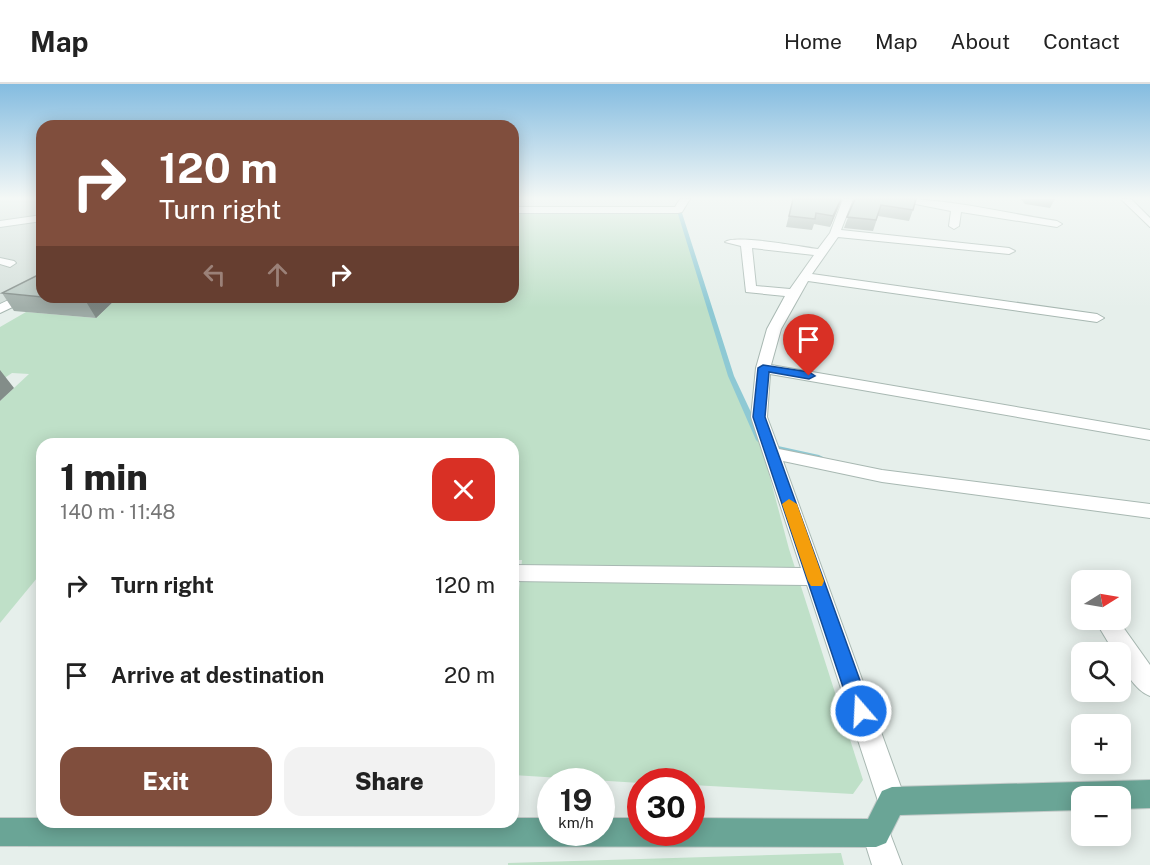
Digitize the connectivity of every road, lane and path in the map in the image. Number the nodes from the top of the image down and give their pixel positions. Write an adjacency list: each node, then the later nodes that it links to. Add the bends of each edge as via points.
1 (833, 235): 6 (street)
2 (867, 235): 5 (street)
3 (731, 242): 4 (street)
4 (746, 243): 6 (street); 9 (street, via 750,288)
5 (1009, 251)
6 (822, 253): 7 (street)
7 (806, 277): 9 (street); 11 (street)
8 (36, 291): 10 (street)
9 (793, 293): 12 (street, via 774,329)
10 (0, 309)
11 (1097, 318)
12 (763, 368): 13 (street); 14 (street, via 759,417)
13 (1150, 435)
14 (771, 453): 15 (street, via 882,476); 17 (street)
15 (1150, 511)
16 (519, 573): 17 (street)
17 (815, 577): 21 (street)
18 (1112, 630): 19 (street)
19 (1150, 685)
20 (1150, 794): 21 (main road)
21 (892, 801): 23 (main road)
22 (0, 832): 23 (main road)
23 (876, 833): 24 (street)
24 (887, 865)

